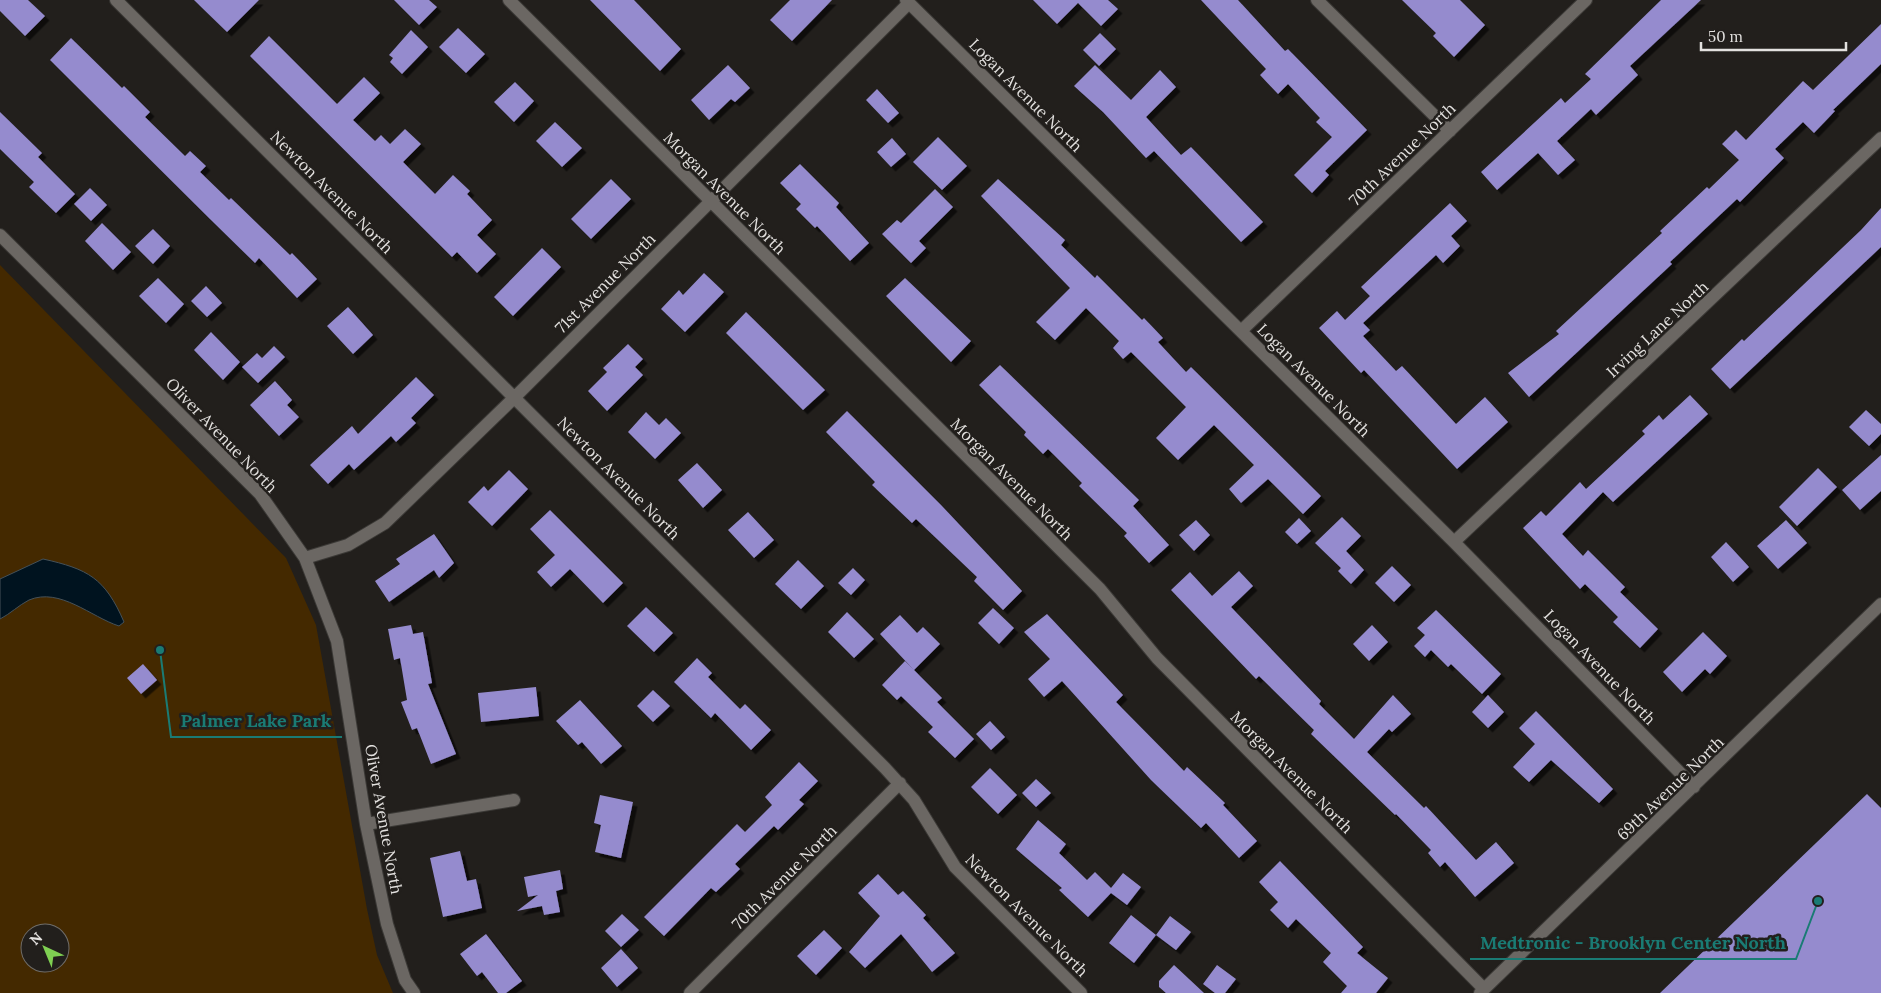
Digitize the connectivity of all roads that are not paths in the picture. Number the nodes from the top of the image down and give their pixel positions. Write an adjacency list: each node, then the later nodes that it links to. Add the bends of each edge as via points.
1 (116, 0): 11 (street, Newton Avenue North)
2 (509, 0): 8 (street, Morgan Avenue North)
3 (1317, 0): 6 (street)
4 (1586, 0): 6 (street, 70th Avenue North)
5 (908, 1): 8 (street, 71st Avenue North); 10 (street, Logan Avenue North)
6 (1450, 131): 10 (street, 70th Avenue North)
7 (1881, 138): 12 (street, Irving Lane North)
8 (710, 201): 11 (street, 71st Avenue North); 19 (street, Morgan Avenue North, via 1100,589 1169,671)
9 (0, 236): 13 (street, Oliver Avenue North, via 260,494)
10 (1241, 332): 12 (street, Logan Avenue North)
11 (515, 397): 13 (street, 71st Avenue North, via 385,523 348,545); 15 (street, Newton Avenue North)
12 (1454, 542): 16 (street, Logan Avenue North)
13 (305, 558): 18 (street, Oliver Avenue North, via 337,641)
14 (1881, 604): 16 (street, 69th Avenue North)
15 (900, 783): 21 (street, 70th Avenue North); 22 (street, Newton Avenue North, via 955,867)
16 (1694, 787): 19 (street, 69th Avenue North)
17 (514, 800): 18 (street)
18 (366, 824): 20 (street, Oliver Avenue North, via 395,952 405,980)
19 (1482, 991)
20 (414, 993)
21 (690, 993)
22 (1081, 993)

